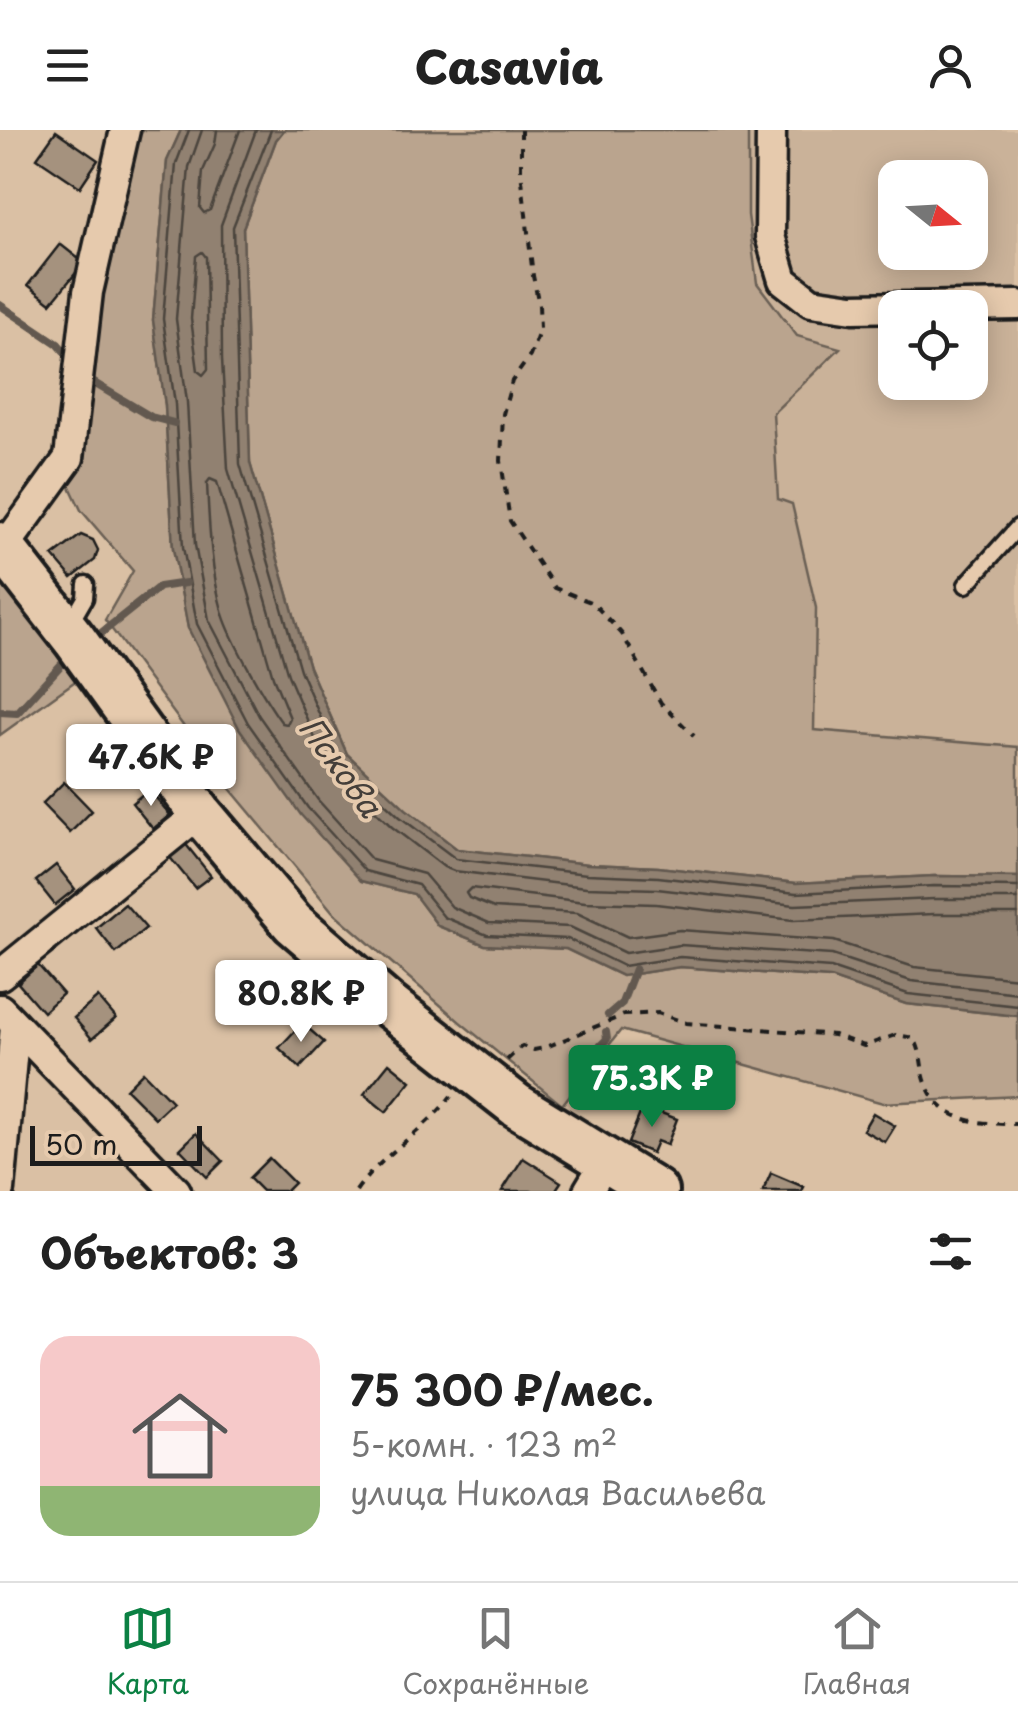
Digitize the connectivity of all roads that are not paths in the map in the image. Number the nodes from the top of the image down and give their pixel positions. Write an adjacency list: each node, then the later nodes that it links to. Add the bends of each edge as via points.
1 (771, 130): 3 (street, via 770,236 783,280 811,302 852,308)
2 (116, 135): 5 (street, via 88,292 69,458)
3 (1018, 306)
4 (1018, 527): 7 (lane)
5 (2, 546): 8 (main road)
6 (86, 584): 8 (lane)
7 (966, 584)
8 (77, 642): 9 (main road)
9 (200, 813): 10 (street); 12 (main road, via 293,923)
10 (0, 975)
11 (7, 1017): 13 (street); 14 (street)
12 (597, 1176): 15 (main road)
13 (0, 1190)
14 (176, 1191)
15 (656, 1191)

